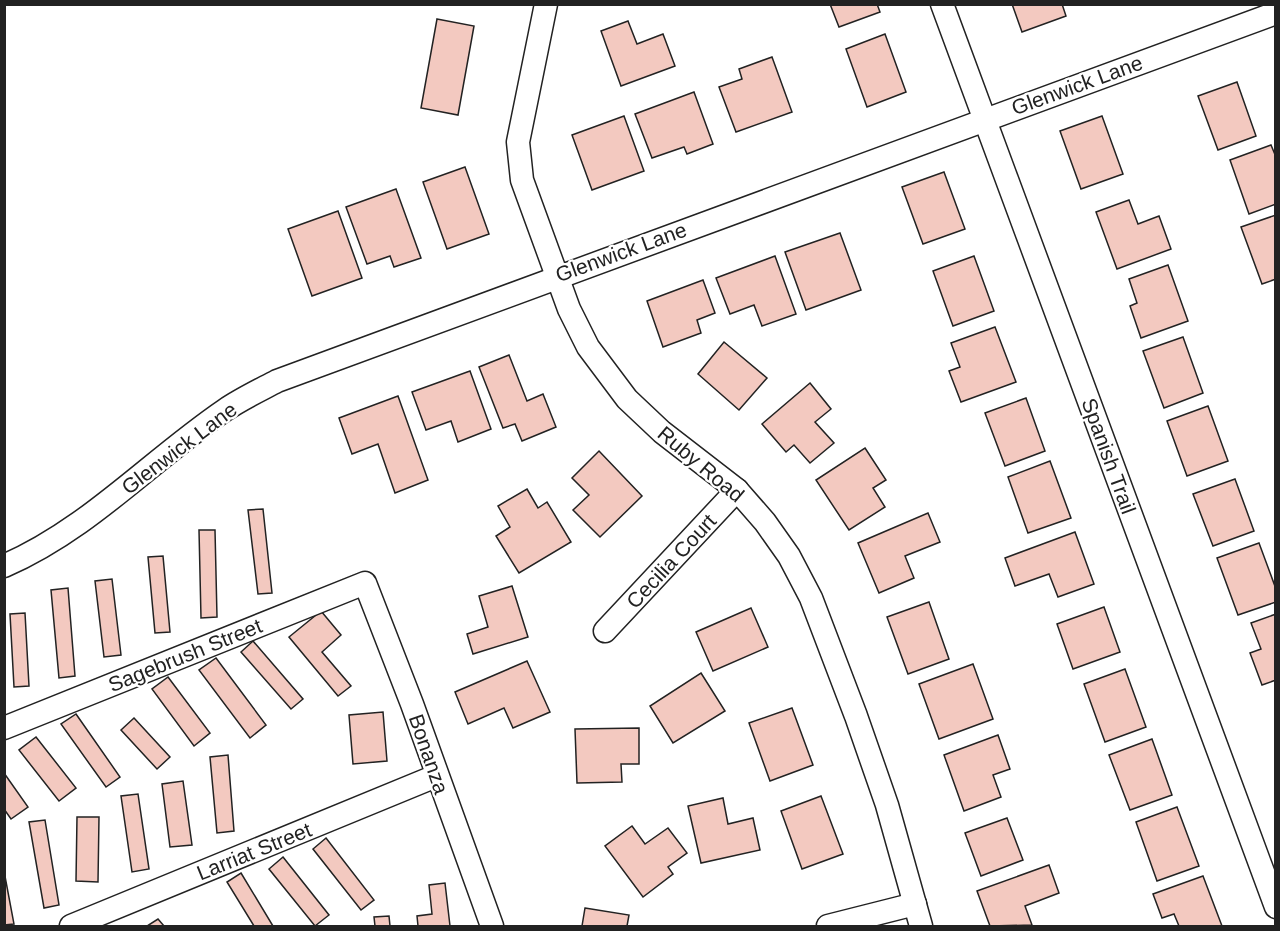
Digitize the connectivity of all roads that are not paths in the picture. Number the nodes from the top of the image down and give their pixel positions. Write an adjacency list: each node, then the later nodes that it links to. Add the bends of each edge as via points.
1 (546, 4): 5 (street, Ruby Road, via 518,142 522,180)
2 (942, 4): 4 (street, Spanish Trail)
3 (1275, 13): 4 (street, Glenwick Lane)
4 (984, 118): 5 (street, Glenwick Lane); 13 (street, Spanish Trail)
5 (556, 276): 6 (street, Ruby Road, via 588,347 627,399 662,432); 7 (street, Glenwick Lane, via 277,381 225,410 72,530)
6 (737, 490): 9 (street, Cecilia Court); 12 (street, Ruby Road, via 789,556 811,598 887,805)
7 (4, 566)
8 (365, 583): 10 (street, Sagebrush Street); 11 (street, Bonanza)
9 (605, 631)
10 (4, 728)
11 (436, 776): 14 (street, Larriat Street); 15 (street, Bonanza)
12 (915, 904): 16 (street); 17 (street, Ruby Road)
13 (1275, 907)
14 (71, 927)
15 (492, 927)
16 (828, 927)
17 (921, 927)

